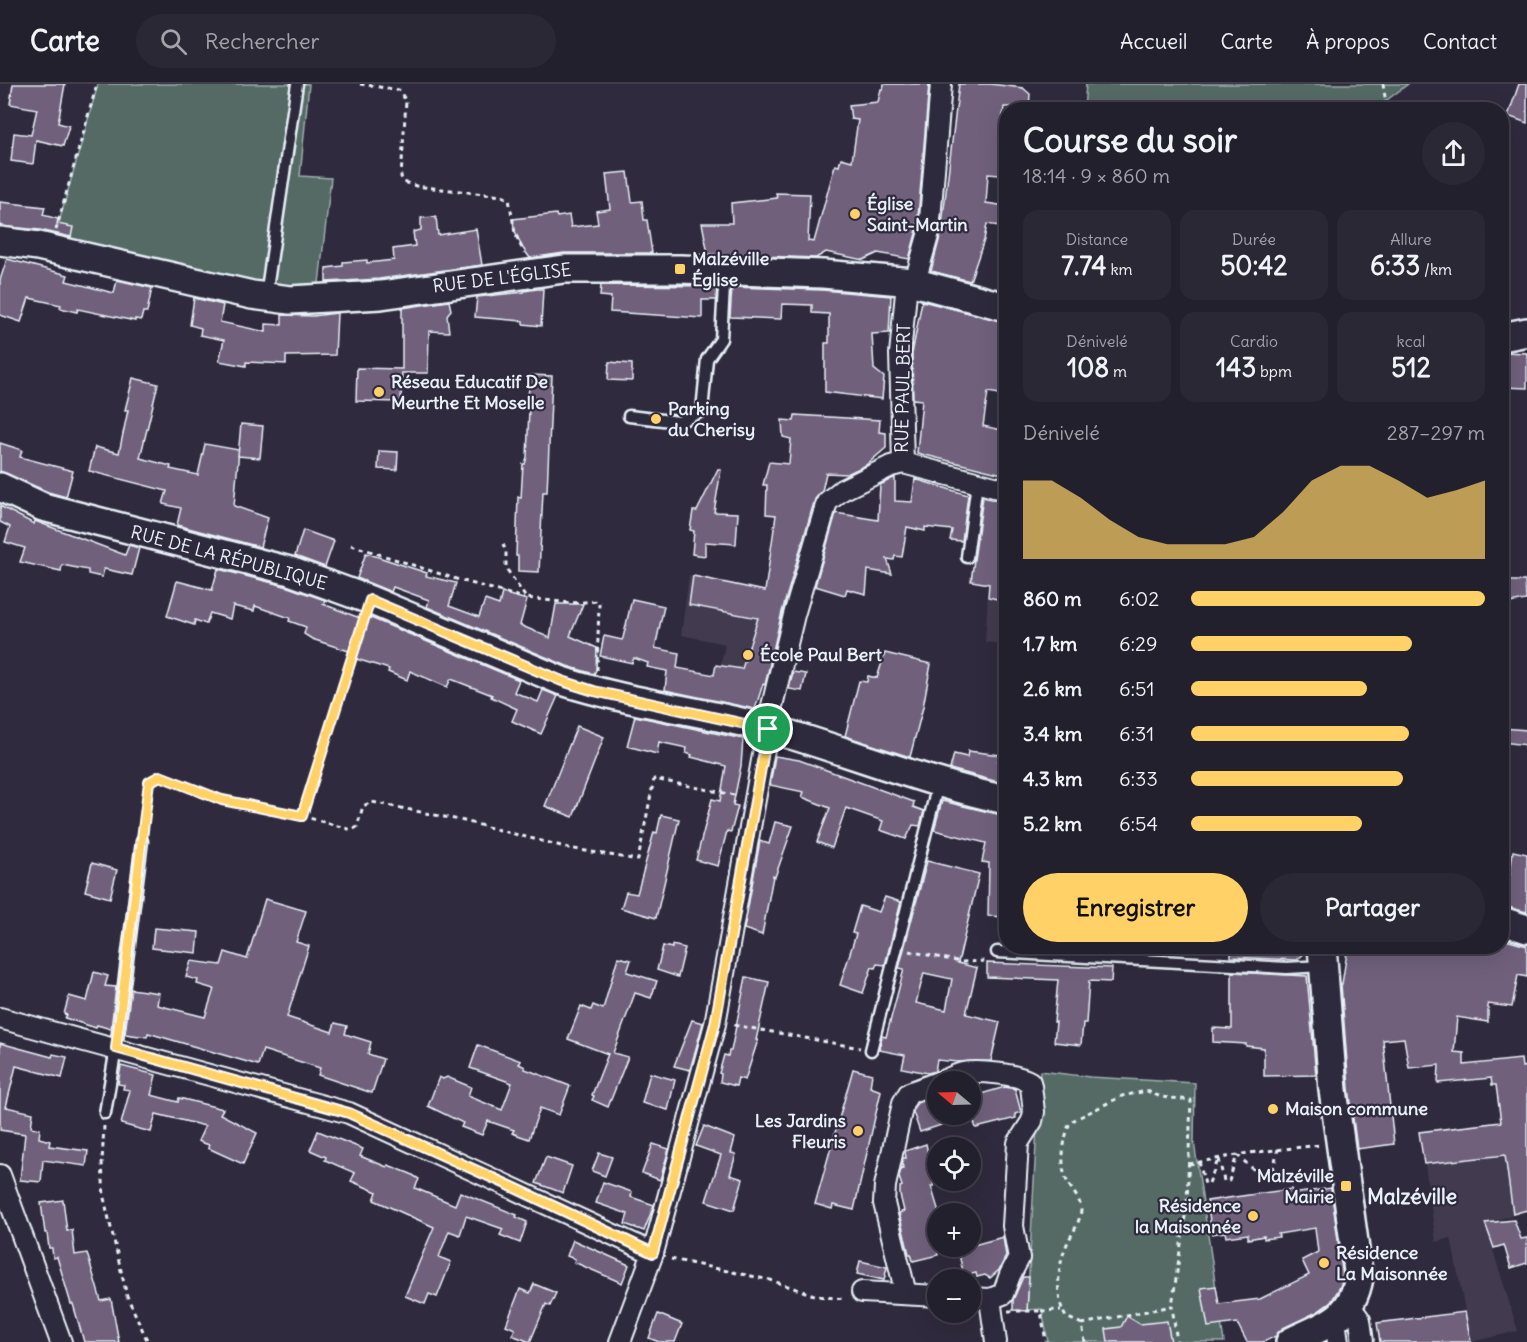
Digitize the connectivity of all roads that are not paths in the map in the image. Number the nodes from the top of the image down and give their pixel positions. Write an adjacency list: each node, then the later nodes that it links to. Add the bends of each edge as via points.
1 (297, 84): 6 (lane)
2 (941, 84): 5 (street, RUE PAUL BERT, via 929,232)
3 (0, 241): 6 (main road, RUE DE L'ÉGLISE)
4 (725, 270): 5 (main road, RUE DE L'ÉGLISE); 6 (main road, RUE DE L'ÉGLISE, via 564,268 381,295 290,300); 10 (lane, via 721,339 707,359 702,411 679,422)
5 (913, 282): 7 (main road, RUE DE L'ÉGLISE); 11 (street, RUE PAUL BERT, via 906,293 900,354)
6 (266, 297)
7 (999, 305)
8 (1527, 332): 9 (main road)
9 (1509, 336)
10 (629, 416)
11 (903, 463): 12 (street); 16 (street, RUE PAUL BERT, via 842,490 827,502 794,615)
12 (976, 483): 14 (street); 15 (lane)
13 (0, 487): 16 (main road, RUE DE LA RÉPUBLIQUE, via 43,507 290,571 370,600 562,681)
14 (999, 488)
15 (966, 557)
16 (768, 729): 17 (main road, RUE DE LA RÉPUBLIQUE); 31 (street, RUE PAUL BERT, via 715,1021)
17 (938, 783): 18 (main road, RUE DE LA RÉPUBLIQUE); 26 (lane)
18 (999, 798)
19 (142, 842): 25 (lane)
20 (1509, 923): 21 (main road)
21 (1527, 928)
22 (1033, 954): 23 (lane, via 1287,968)
23 (1323, 956): 36 (main road, via 1333,1090 1359,1278)
24 (0, 1018): 25 (street)
25 (116, 1048): 29 (lane); 31 (street, via 349,1113)
26 (871, 1050)
27 (981, 1072): 35 (street, via 1029,1082 1034,1113 1018,1143 1013,1226 1019,1258 1003,1294)
28 (927, 1086): 33 (street, via 909,1093 903,1103 885,1186 886,1213)
29 (105, 1113)
30 (0, 1175): 37 (street)
31 (653, 1253): 38 (street, RUE PAUL BERT)
32 (862, 1292): 33 (street)
33 (906, 1294): 34 (street)
34 (927, 1295)
35 (984, 1303): 39 (street)
36 (1341, 1323): 40 (main road); 41 (street, via 1360,1320)
37 (61, 1342)
38 (620, 1342)
39 (996, 1342)
40 (1290, 1342)
41 (1363, 1342)

